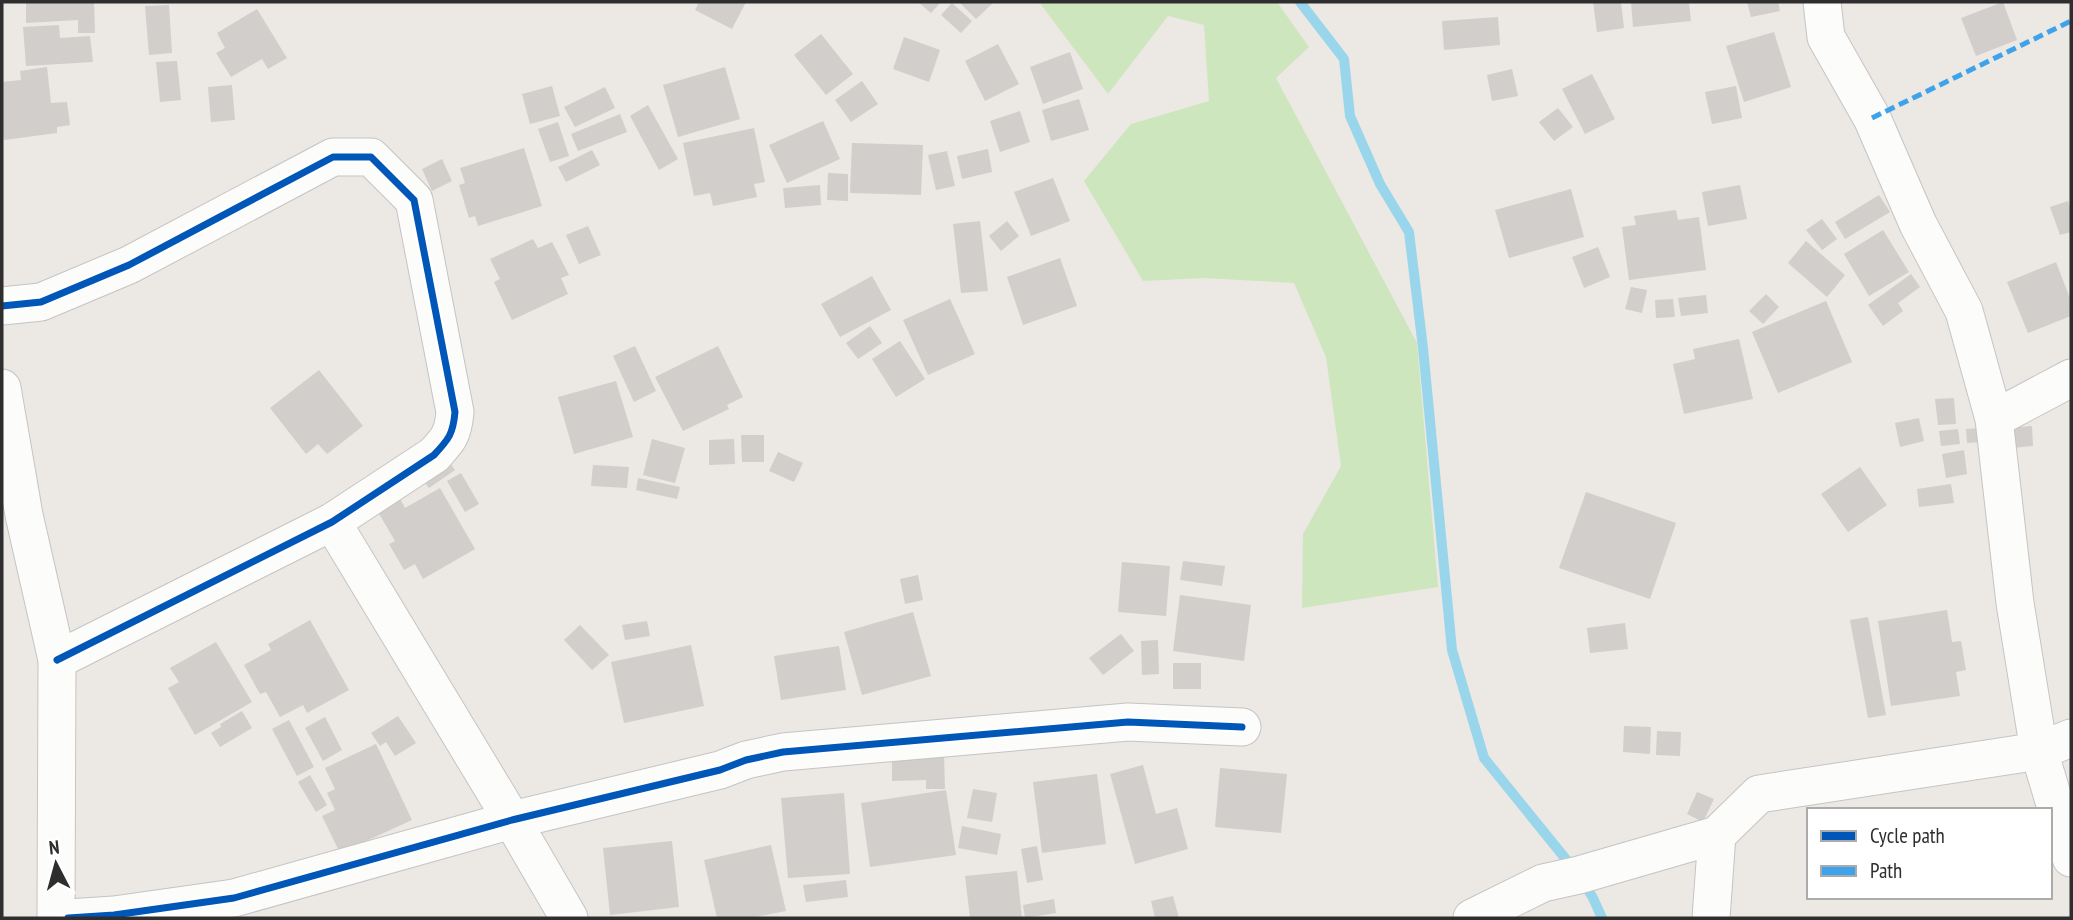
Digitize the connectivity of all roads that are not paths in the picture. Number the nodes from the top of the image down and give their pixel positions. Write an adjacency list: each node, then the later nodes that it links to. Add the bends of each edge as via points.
1 (1822, 2): 5 (street, via 1826,37 1872,118 1918,224 1964,311)
2 (2, 306): 7 (street, via 41,302 130,265 333,156 371,157 414,200 455,412 453,430 434,455)
3 (2071, 379): 5 (street)
4 (2, 388): 6 (street)
5 (1994, 419): 10 (street, via 2015,603)
6 (13, 520): 8 (street)
7 (332, 522): 8 (street); 11 (street)
8 (57, 660): 14 (street)
9 (1242, 727): 11 (street, via 1128,722 783,752)
10 (2055, 745): 12 (street, via 1759,794); 13 (street)
11 (512, 820): 15 (street, via 233,898); 16 (street)
12 (1717, 835): 17 (street, via 1543,883); 18 (street)
13 (2071, 858)
14 (56, 918)
15 (68, 918)
16 (569, 918)
17 (1472, 918)
18 (1710, 918)

